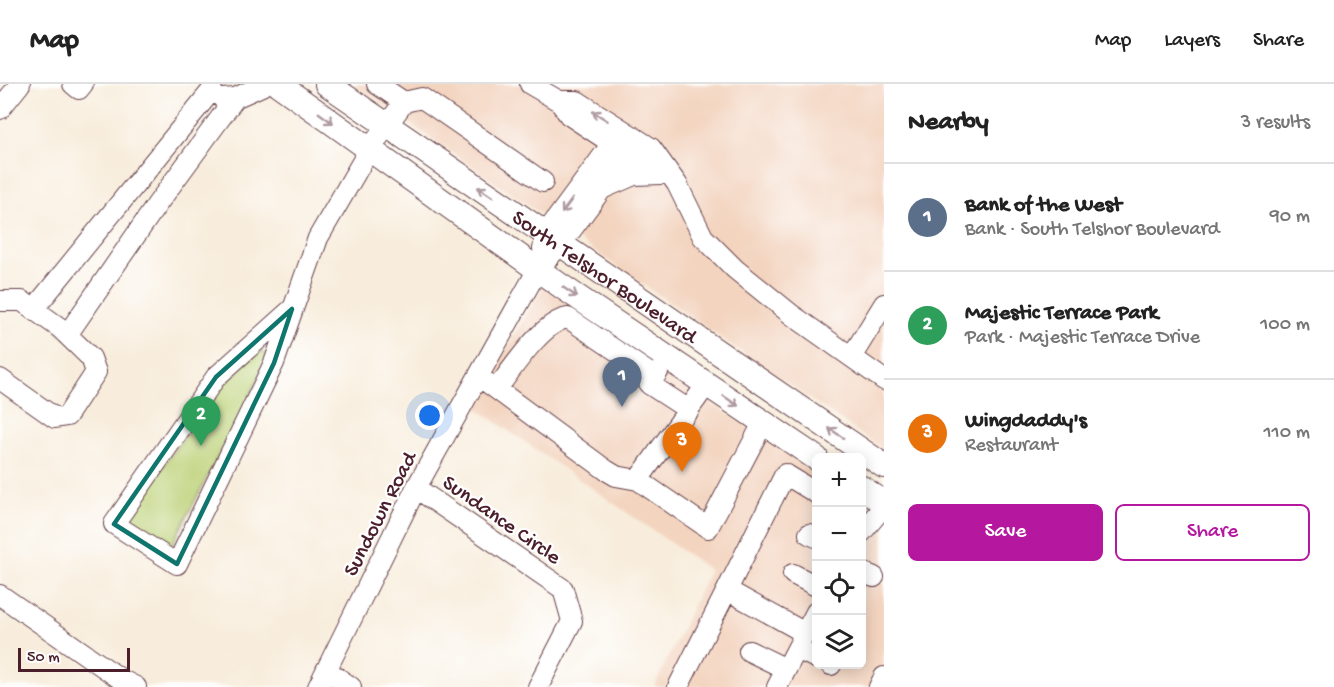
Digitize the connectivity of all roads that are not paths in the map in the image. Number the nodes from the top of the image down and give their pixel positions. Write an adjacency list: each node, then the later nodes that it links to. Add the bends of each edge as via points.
1 (20, 84): 13 (street)
2 (73, 84): 3 (street, via 79,89)
3 (83, 84)
4 (266, 84): 10 (street)
5 (278, 84): 17 (main road, South Telshor Boulevard, one-way to 17)
6 (327, 84): 15 (main road, South Telshor Boulevard)
7 (377, 84): 12 (street)
8 (530, 84): 11 (street)
9 (210, 87): 10 (street, via 222,99); 25 (street)
10 (235, 98): 28 (street)
11 (559, 101): 14 (street); 16 (street, one-way to 11, via 577,101)
12 (404, 102): 15 (street); 19 (street, via 422,98)
13 (0, 109)
14 (581, 123): 16 (street); 20 (street, via 592,149)
15 (387, 125): 17 (street); 21 (main road, South Telshor Boulevard, one-way to 15)
16 (625, 142): 18 (street); 20 (street, Sundown Road)
17 (369, 150): 22 (main road, South Telshor Boulevard); 26 (street, via 318,238)
18 (667, 173): 20 (street); 30 (street, via 691,209 703,237 735,269)
19 (543, 182)
20 (594, 184): 21 (street, Sundown Road)
21 (554, 238): 22 (street, Sundown Road); 40 (main road, South Telshor Boulevard, one-way to 21)
22 (538, 269): 27 (street, Sundown Road); 31 (main road, South Telshor Boulevard, one-way to 31)
23 (0, 301): 25 (street, via 22,301)
24 (884, 304): 30 (street)
25 (34, 309): 28 (street)
26 (292, 309): 26 (street, via 274,363 177,564 114,525 216,376)
27 (508, 323): 29 (street); 32 (street, Sundown Road)
28 (67, 335): 33 (street, via 91,358 96,372 67,416 55,418)
29 (538, 339): 31 (street, via 559,319 568,318); 36 (street)
30 (852, 356): 34 (street)
31 (661, 367): 35 (main road, South Telshor Boulevard); 37 (street, via 649,384)
32 (478, 375): 36 (street); 42 (street, Sundown Road)
33 (0, 379)
34 (884, 380)
35 (707, 384): 37 (street); 38 (main road, South Telshor Boulevard, one-way to 38)
36 (497, 389): 41 (street, via 606,470)
37 (689, 410): 41 (street)
38 (763, 423): 39 (main road, South Telshor Boulevard); 41 (street, via 708,528)
39 (812, 455)
40 (884, 466)
41 (638, 480)
42 (416, 488): 56 (street, Sundown Road); 60 (street, Sundance Circle, via 563,589 572,621)
43 (812, 491): 49 (street, via 785,474)
44 (866, 492): 45 (main road)
45 (884, 505): 46 (street)
46 (869, 528)
47 (794, 574): 48 (street)
48 (812, 584)
49 (727, 590): 52 (street); 61 (street)
50 (0, 595): 58 (street)
51 (814, 615): 52 (street)
52 (801, 641): 54 (street); 57 (street)
53 (749, 651): 57 (street)
54 (812, 653)
55 (884, 677): 62 (street)
56 (322, 678): 59 (street)
57 (782, 678)
58 (135, 687)
59 (351, 687)
60 (538, 687)
61 (678, 687)
62 (879, 687)

